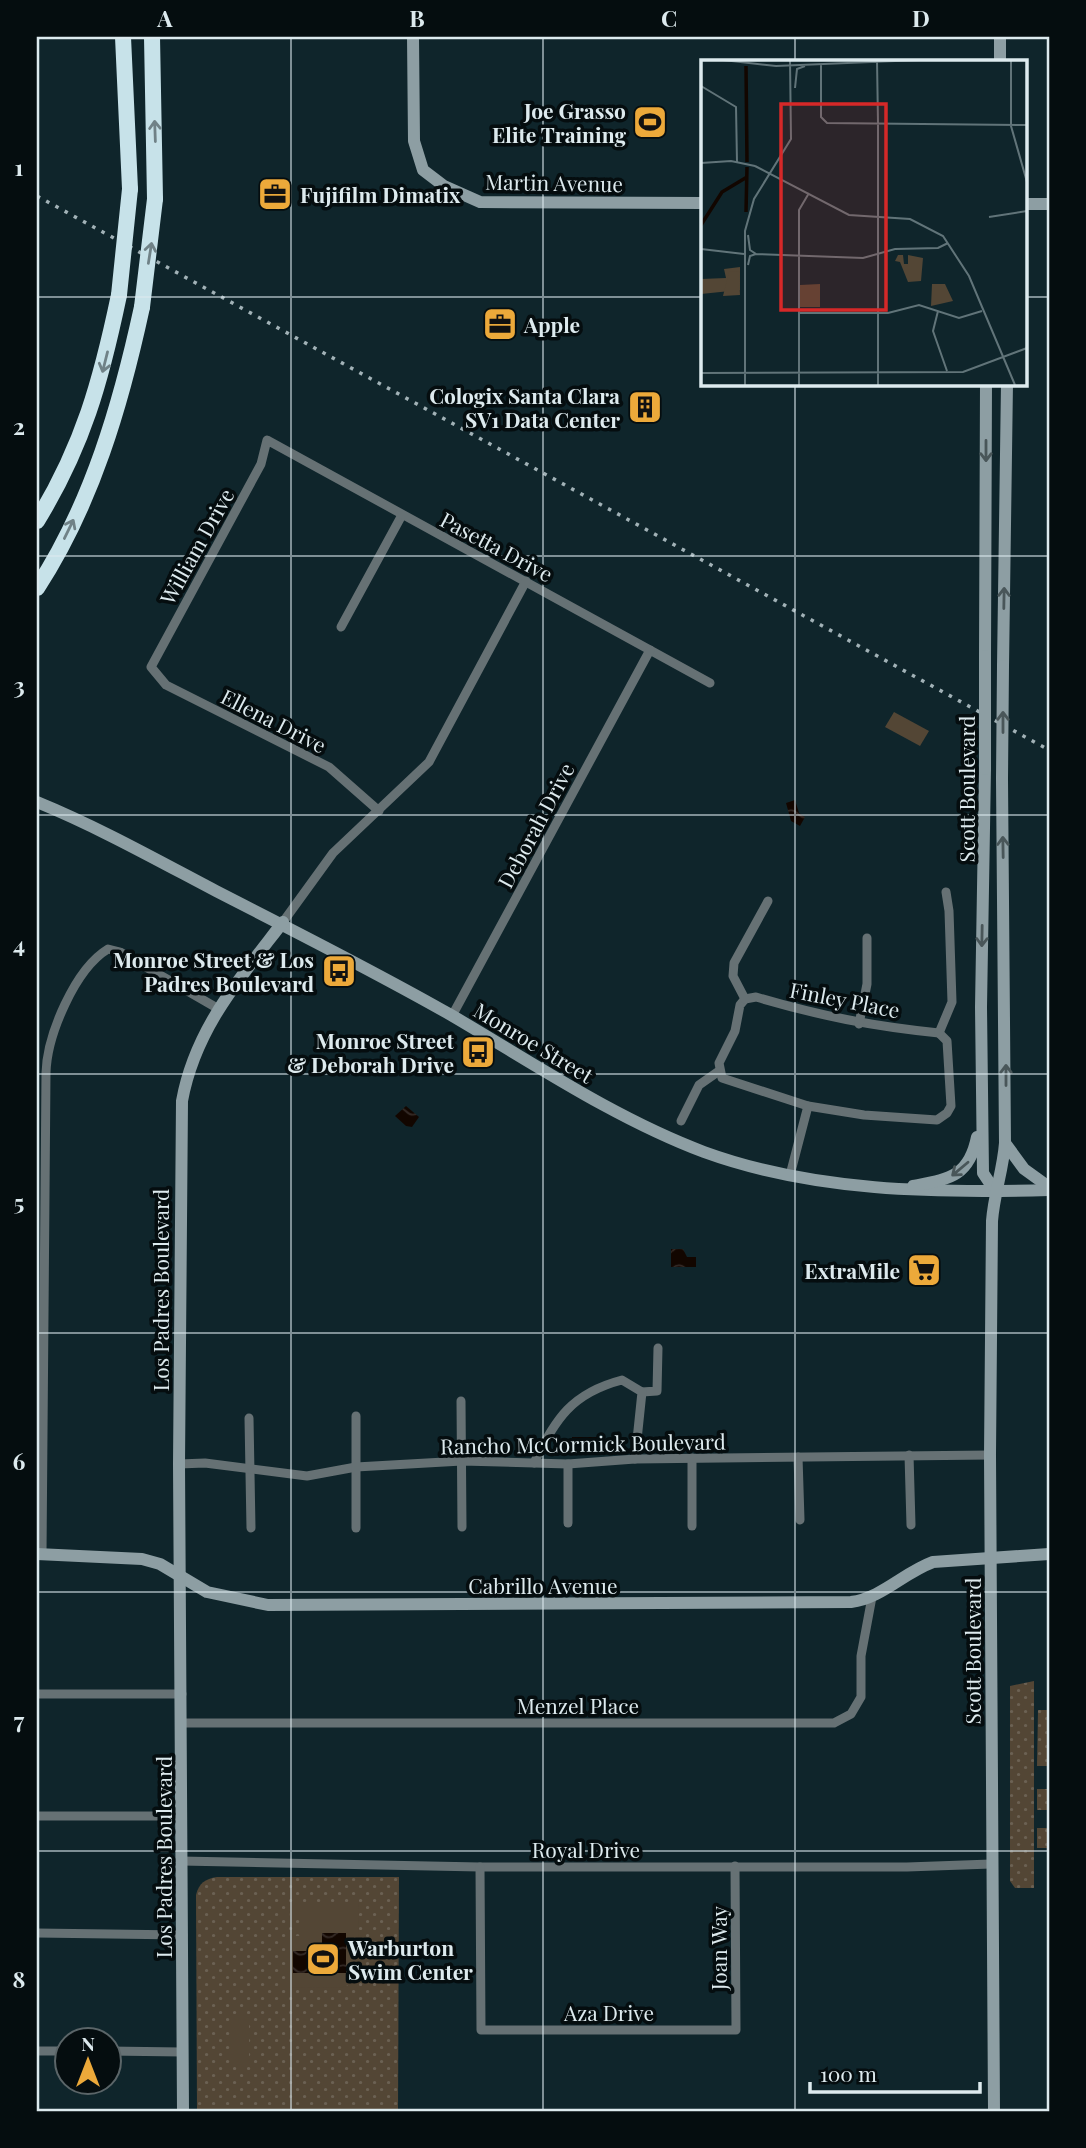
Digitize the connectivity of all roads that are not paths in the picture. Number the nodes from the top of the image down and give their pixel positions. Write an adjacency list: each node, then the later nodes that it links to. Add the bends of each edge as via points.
1 (123, 37): 13 (highway, one-way to 13, bridge, via 130,189 119,295 86,427)
2 (152, 37): 15 (highway, one-way to 2, bridge, via 81,505 109,433 142,307 155,199)
3 (413, 37): 6 (main road, Martin Avenue, via 414,141 423,170 444,186 480,202)
4 (1000, 37): 5 (main road)
5 (1000, 60)
6 (701, 203)
7 (1026, 204): 8 (main road)
8 (1049, 204)
9 (986, 385): 34 (main road, Scott Boulevard, one-way to 34, bridge)
10 (1007, 385): 36 (main road, Scott Boulevard, one-way to 10, bridge, via 1003,666)
11 (267, 440): 12 (street, Pasetta Drive); 18 (street, William Drive, via 261,464)
12 (402, 515): 14 (street, Pasetta Drive); 16 (street)
13 (37, 521)
14 (526, 581): 17 (street, Pasetta Drive); 21 (street, Los Padres Boulevard, via 429,762)
15 (37, 589)
16 (341, 627)
17 (650, 650): 19 (street, Pasetta Drive); 28 (street, Deborah Drive)
18 (150, 667): 21 (street, Ellena Drive, via 166,685 329,768)
19 (710, 683)
20 (37, 802): 24 (main road, Monroe Street)
21 (379, 811): 24 (street, Los Padres Boulevard, via 333,853)
22 (946, 892): 30 (street, via 952,1002)
23 (768, 901): 26 (street, via 734,963 733,976)
24 (283, 922): 27 (main road, Los Padres Boulevard); 28 (main road, Monroe Street)
25 (867, 938): 29 (street, via 867,984)
26 (745, 999): 29 (street, Finley Place, via 755,997); 32 (street)
27 (217, 1009): 31 (street, via 108,949 97,956 75,989); 55 (main road, Los Padres Boulevard, via 193,1055 182,1101)
28 (452, 1016): 37 (main road, Monroe Street, via 616,1112 705,1152)
29 (859, 1024): 30 (street, Finley Place)
30 (939, 1033): 33 (street, via 947,1041 951,1106 937,1120)
31 (42, 1058): 38 (street)
32 (719, 1071): 33 (street, via 722,1078); 35 (street, via 699,1085)
33 (808, 1106): 37 (street)
34 (983, 1109): 39 (main road, one-way to 39, via 967,1165 947,1179); 41 (main road, Scott Boulevard, via 983,1173)
35 (681, 1121)
36 (1006, 1143): 40 (main road, via 1024,1169); 41 (main road, Scott Boulevard, via 1003,1172)
37 (790, 1175): 39 (main road, Monroe Street)
38 (40, 1183): 46 (street)
39 (897, 1189): 41 (main road, Monroe Street)
40 (1049, 1189): 41 (main road, Monroe Street)
41 (995, 1191): 49 (main road, Scott Boulevard)
42 (658, 1348): 43 (street, via 657,1391)
43 (642, 1392): 52 (street); 54 (street, via 622,1380 599,1386 575,1401 551,1427)
44 (461, 1401): 53 (street)
45 (356, 1416): 57 (street)
46 (40, 1417): 66 (street)
47 (249, 1418): 58 (street)
48 (909, 1455): 49 (street, Rancho McCormick Boulevard); 50 (street, Rancho McCormick Boulevard); 61 (street)
49 (990, 1455): 68 (main road, Scott Boulevard)
50 (798, 1457): 51 (street, Rancho McCormick Boulevard); 59 (street)
51 (692, 1458): 52 (street, Rancho McCormick Boulevard); 62 (street)
52 (635, 1459): 56 (street, Rancho McCormick Boulevard)
53 (461, 1461): 54 (street, Rancho McCormick Boulevard); 57 (street, Rancho McCormick Boulevard); 63 (street)
54 (534, 1463): 56 (street, Rancho McCormick Boulevard)
55 (179, 1464): 58 (street, Rancho McCormick Boulevard); 69 (main road, Los Padres Boulevard)
56 (568, 1464): 60 (street)
57 (356, 1467): 58 (street, Rancho McCormick Boulevard, via 306,1476); 65 (street)
58 (249, 1469): 64 (street)
59 (800, 1520)
60 (568, 1523)
61 (911, 1525)
62 (692, 1526)
63 (462, 1527)
64 (251, 1528)
65 (356, 1528)
66 (40, 1554): 69 (main road, Cabrillo Avenue, via 142,1559)
67 (1049, 1554): 68 (main road, Cabrillo Avenue)
68 (991, 1558): 70 (main road, Cabrillo Avenue, via 933,1562); 77 (main road, Scott Boulevard)
69 (179, 1576): 70 (main road, Cabrillo Avenue, via 207,1592 268,1605 851,1602); 71 (main road, Los Padres Boulevard)
70 (872, 1597): 73 (street, Menzel Place, via 861,1656 861,1697 851,1714 834,1723)
71 (182, 1693): 72 (street); 73 (main road, Los Padres Boulevard)
72 (37, 1695)
73 (182, 1723): 75 (main road, Los Padres Boulevard)
74 (37, 1816): 75 (street)
75 (182, 1816): 76 (main road, Los Padres Boulevard)
76 (181, 1861): 79 (street, Royal Drive); 81 (main road, Los Padres Boulevard)
77 (991, 1864): 78 (street, Royal Drive); 86 (main road, Scott Boulevard)
78 (735, 1866): 79 (street, Royal Drive); 82 (street, Joan Way)
79 (480, 1867): 82 (street, Aza Drive, via 481,2030)
80 (37, 1933): 81 (street)
81 (183, 1935): 84 (main road, Los Padres Boulevard)
82 (736, 2030)
83 (122, 2052): 84 (street)
84 (182, 2052): 85 (main road, Los Padres Boulevard)
85 (183, 2111)
86 (995, 2111)

